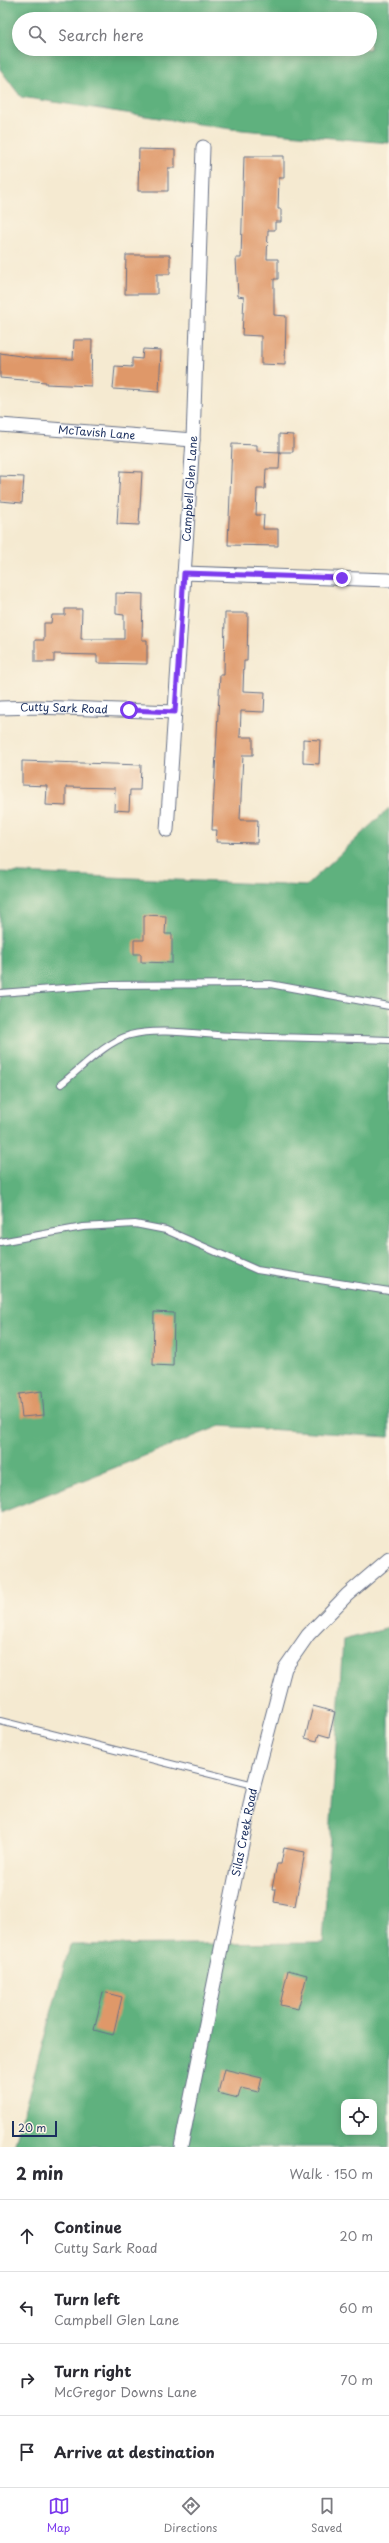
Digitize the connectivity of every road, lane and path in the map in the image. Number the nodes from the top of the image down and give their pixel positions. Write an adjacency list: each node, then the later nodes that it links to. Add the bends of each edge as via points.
1 (203, 147): 3 (street, Campbell Glen Lane)
2 (0, 425): 3 (street, McTavish Lane)
3 (193, 440): 4 (street, Campbell Glen Lane)
4 (184, 573): 5 (street); 7 (street, Campbell Glen Lane)
5 (389, 580)
6 (0, 708): 7 (street, Cutty Sark Road)
7 (175, 712): 8 (street, Campbell Glen Lane)
8 (167, 830)
9 (0, 993): 10 (lane, via 103,984 270,984)
10 (389, 1006)
11 (389, 1040): 12 (lane, via 177,1032 130,1035 106,1048)
12 (61, 1084)
13 (0, 1242): 14 (lane, via 83,1227 135,1224 166,1230 256,1270)
14 (389, 1291)
15 (389, 1559): 17 (street, Silas Creek Road, via 347,1595 296,1651 283,1675)
16 (0, 1721): 17 (lane)
17 (254, 1786): 18 (street, Silas Creek Road)
18 (181, 2147)

